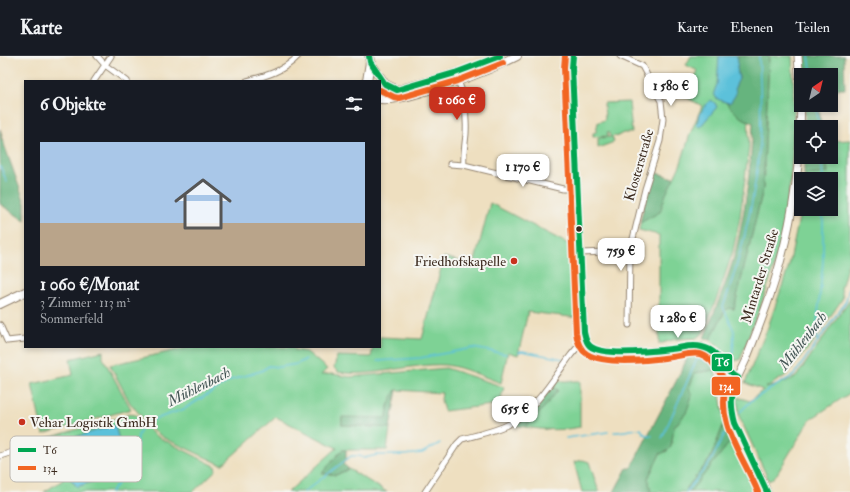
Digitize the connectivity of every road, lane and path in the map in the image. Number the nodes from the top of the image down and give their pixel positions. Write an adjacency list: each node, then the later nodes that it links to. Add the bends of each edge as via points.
1 (98, 56): 10 (street)
2 (111, 56): 10 (street)
3 (298, 56): 15 (street, via 283,69)
4 (500, 56): 12 (main road)
5 (517, 56): 12 (main road)
6 (573, 56): 23 (street)
7 (620, 56): 24 (street, Klosterstraße, via 642,66 661,101 663,119 660,141 644,189)
8 (798, 56): 33 (main road, Mintarder Straße, via 801,118 795,195 775,280)
9 (370, 59): 11 (main road); 16 (main road)
10 (105, 65): 13 (street); 14 (street)
11 (375, 71): 17 (main road); 18 (main road, via 385,84)
12 (457, 77): 18 (main road); 19 (main road, via 406,96); 22 (street, via 466,111)
13 (95, 80)
14 (126, 80)
15 (250, 80)
16 (367, 80)
17 (376, 80)
18 (397, 90): 20 (main road)
19 (381, 98)
20 (381, 98)
21 (450, 164): 22 (street)
22 (464, 166): 23 (street, via 564,189)
23 (578, 189): 25 (street)
24 (630, 251): 25 (street); 29 (street, Klosterstraße)
25 (581, 253): 31 (street, via 584,337)
26 (24, 292): 27 (main road)
27 (0, 304)
28 (0, 325): 30 (street, via 8,341)
29 (629, 325)
30 (24, 339)
31 (587, 342): 32 (street, via 591,347 614,352 702,346 719,357); 37 (street, via 576,349 526,413 507,425 462,439)
32 (726, 371): 33 (street); 34 (street)
33 (737, 378): 34 (main road, Mintarder Straße)
34 (732, 393): 38 (main road, Mintarder Straße, via 734,420)
35 (10, 453): 36 (street)
36 (0, 456)
37 (425, 492)
38 (767, 492)

